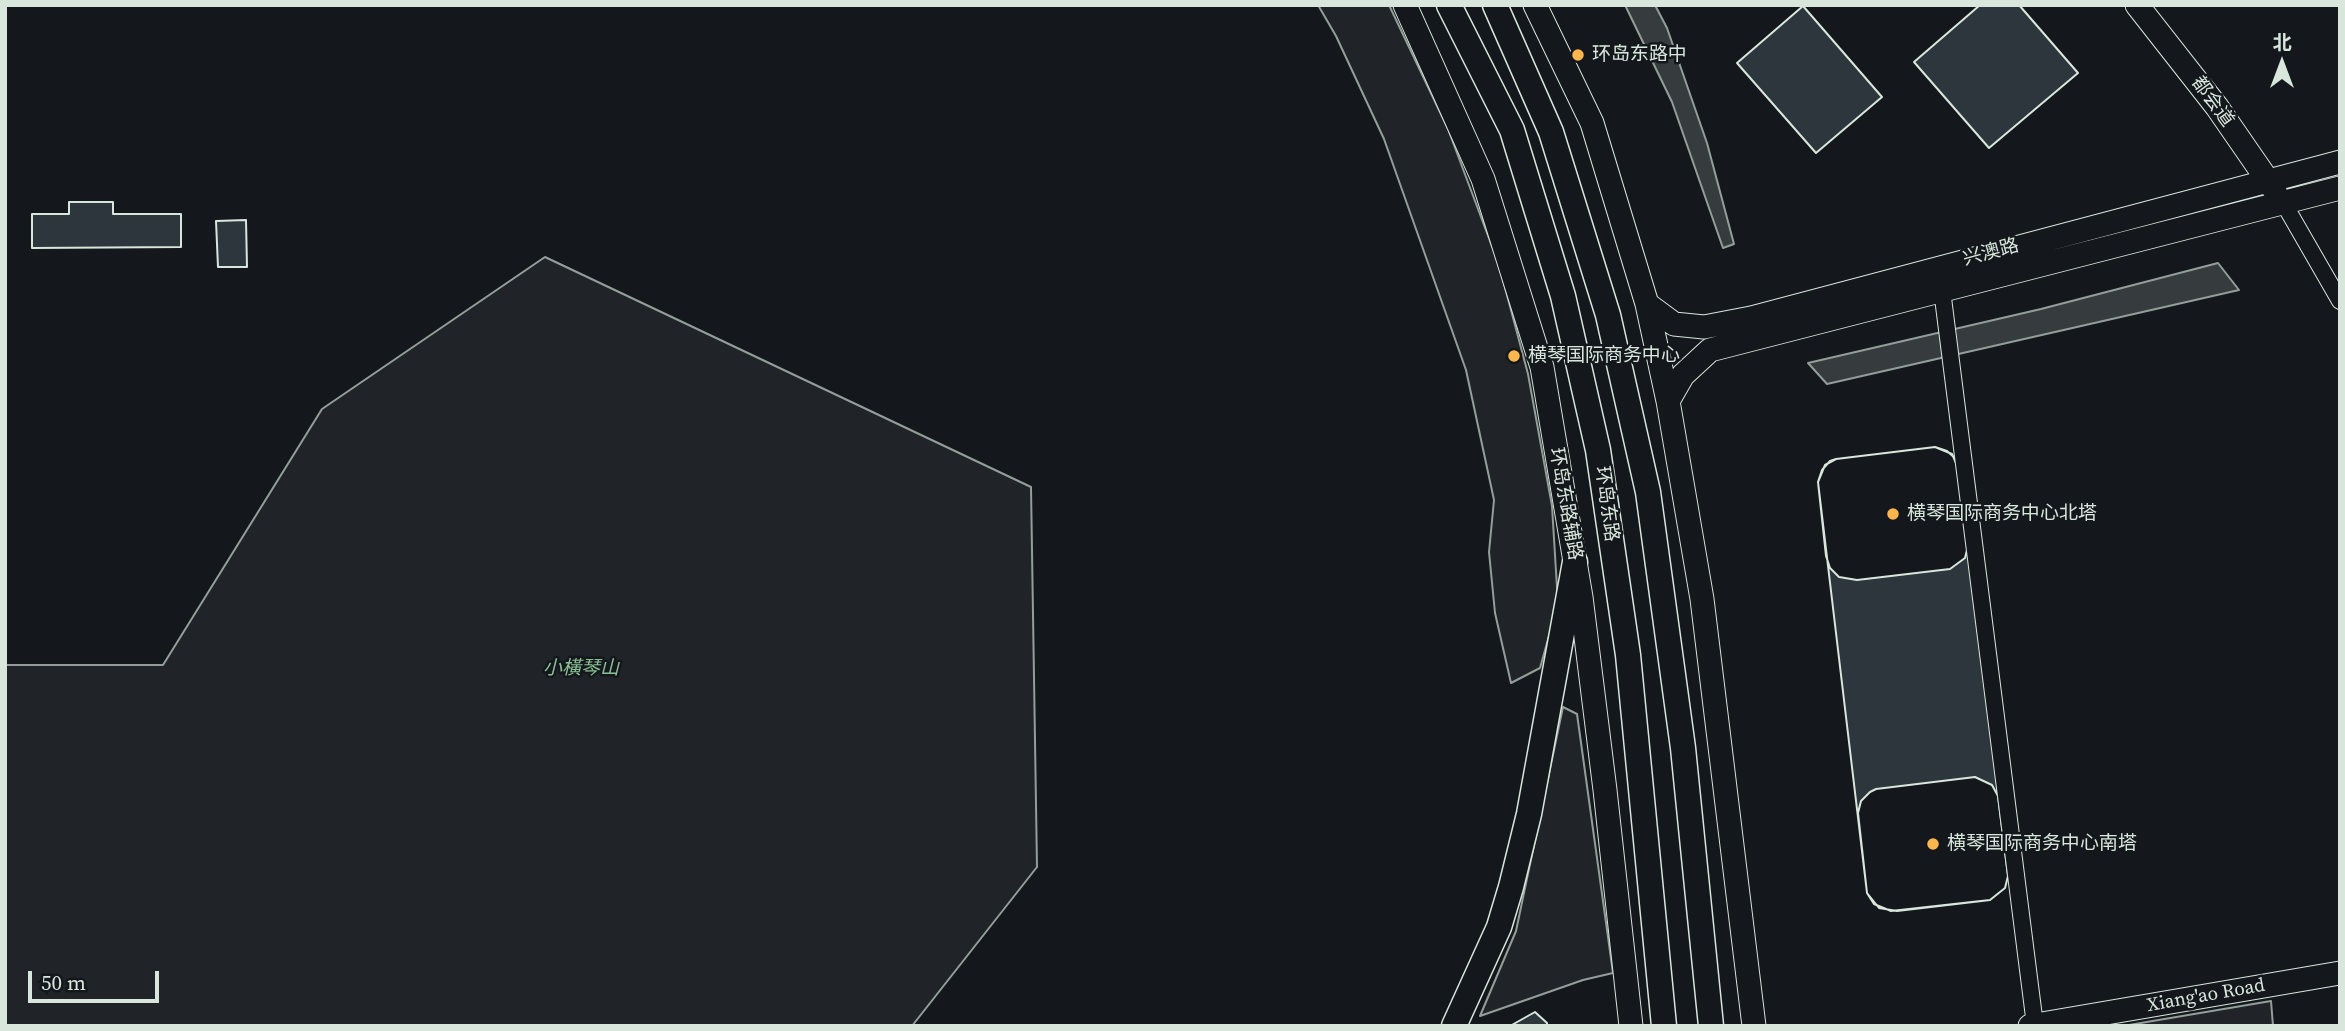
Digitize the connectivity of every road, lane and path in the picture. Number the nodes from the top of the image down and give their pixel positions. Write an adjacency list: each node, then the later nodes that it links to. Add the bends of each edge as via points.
1 (1405, 5): 14 (main road, 环岛东路辅路, via 1483,179 1542,367)
2 (1449, 5): 16 (main road, 环岛东路, via 1512,130 1563,296 1598,450 1628,655)
3 (1495, 5): 23 (main road, via 1550,132 1608,315 1648,492 1683,748)
4 (1535, 5): 12 (main road, via 1592,123)
5 (2137, 5): 7 (main road, 都会道, via 2217,107)
6 (2340, 162): 7 (main road, 兴澳路)
7 (2266, 180): 9 (main road, 都会道); 12 (main road, 兴澳路, via 1751,318 1704,327 1674,324)
8 (2340, 188): 9 (main road, 兴澳路)
9 (2283, 202): 10 (main road, 兴澳路); 11 (street)
10 (1942, 290): 13 (main road, 兴澳路, via 1710,350 1683,375); 18 (street)
11 (2340, 300)
12 (1647, 304): 13 (main road)
13 (1668, 401): 17 (main road, via 1702,599)
14 (1574, 562): 19 (main road, via 1529,814 1511,887 1499,927); 20 (main road, 环岛东路辅路)
15 (2340, 973): 18 (main road, Xiang'ao Road)
16 (1660, 986): 21 (main road); 22 (main road, 环岛东路)
17 (1758, 1020)
18 (2032, 1025)
19 (1454, 1026)
20 (1631, 1026)
21 (1652, 1026)
22 (1664, 1026)
23 (1711, 1026)

